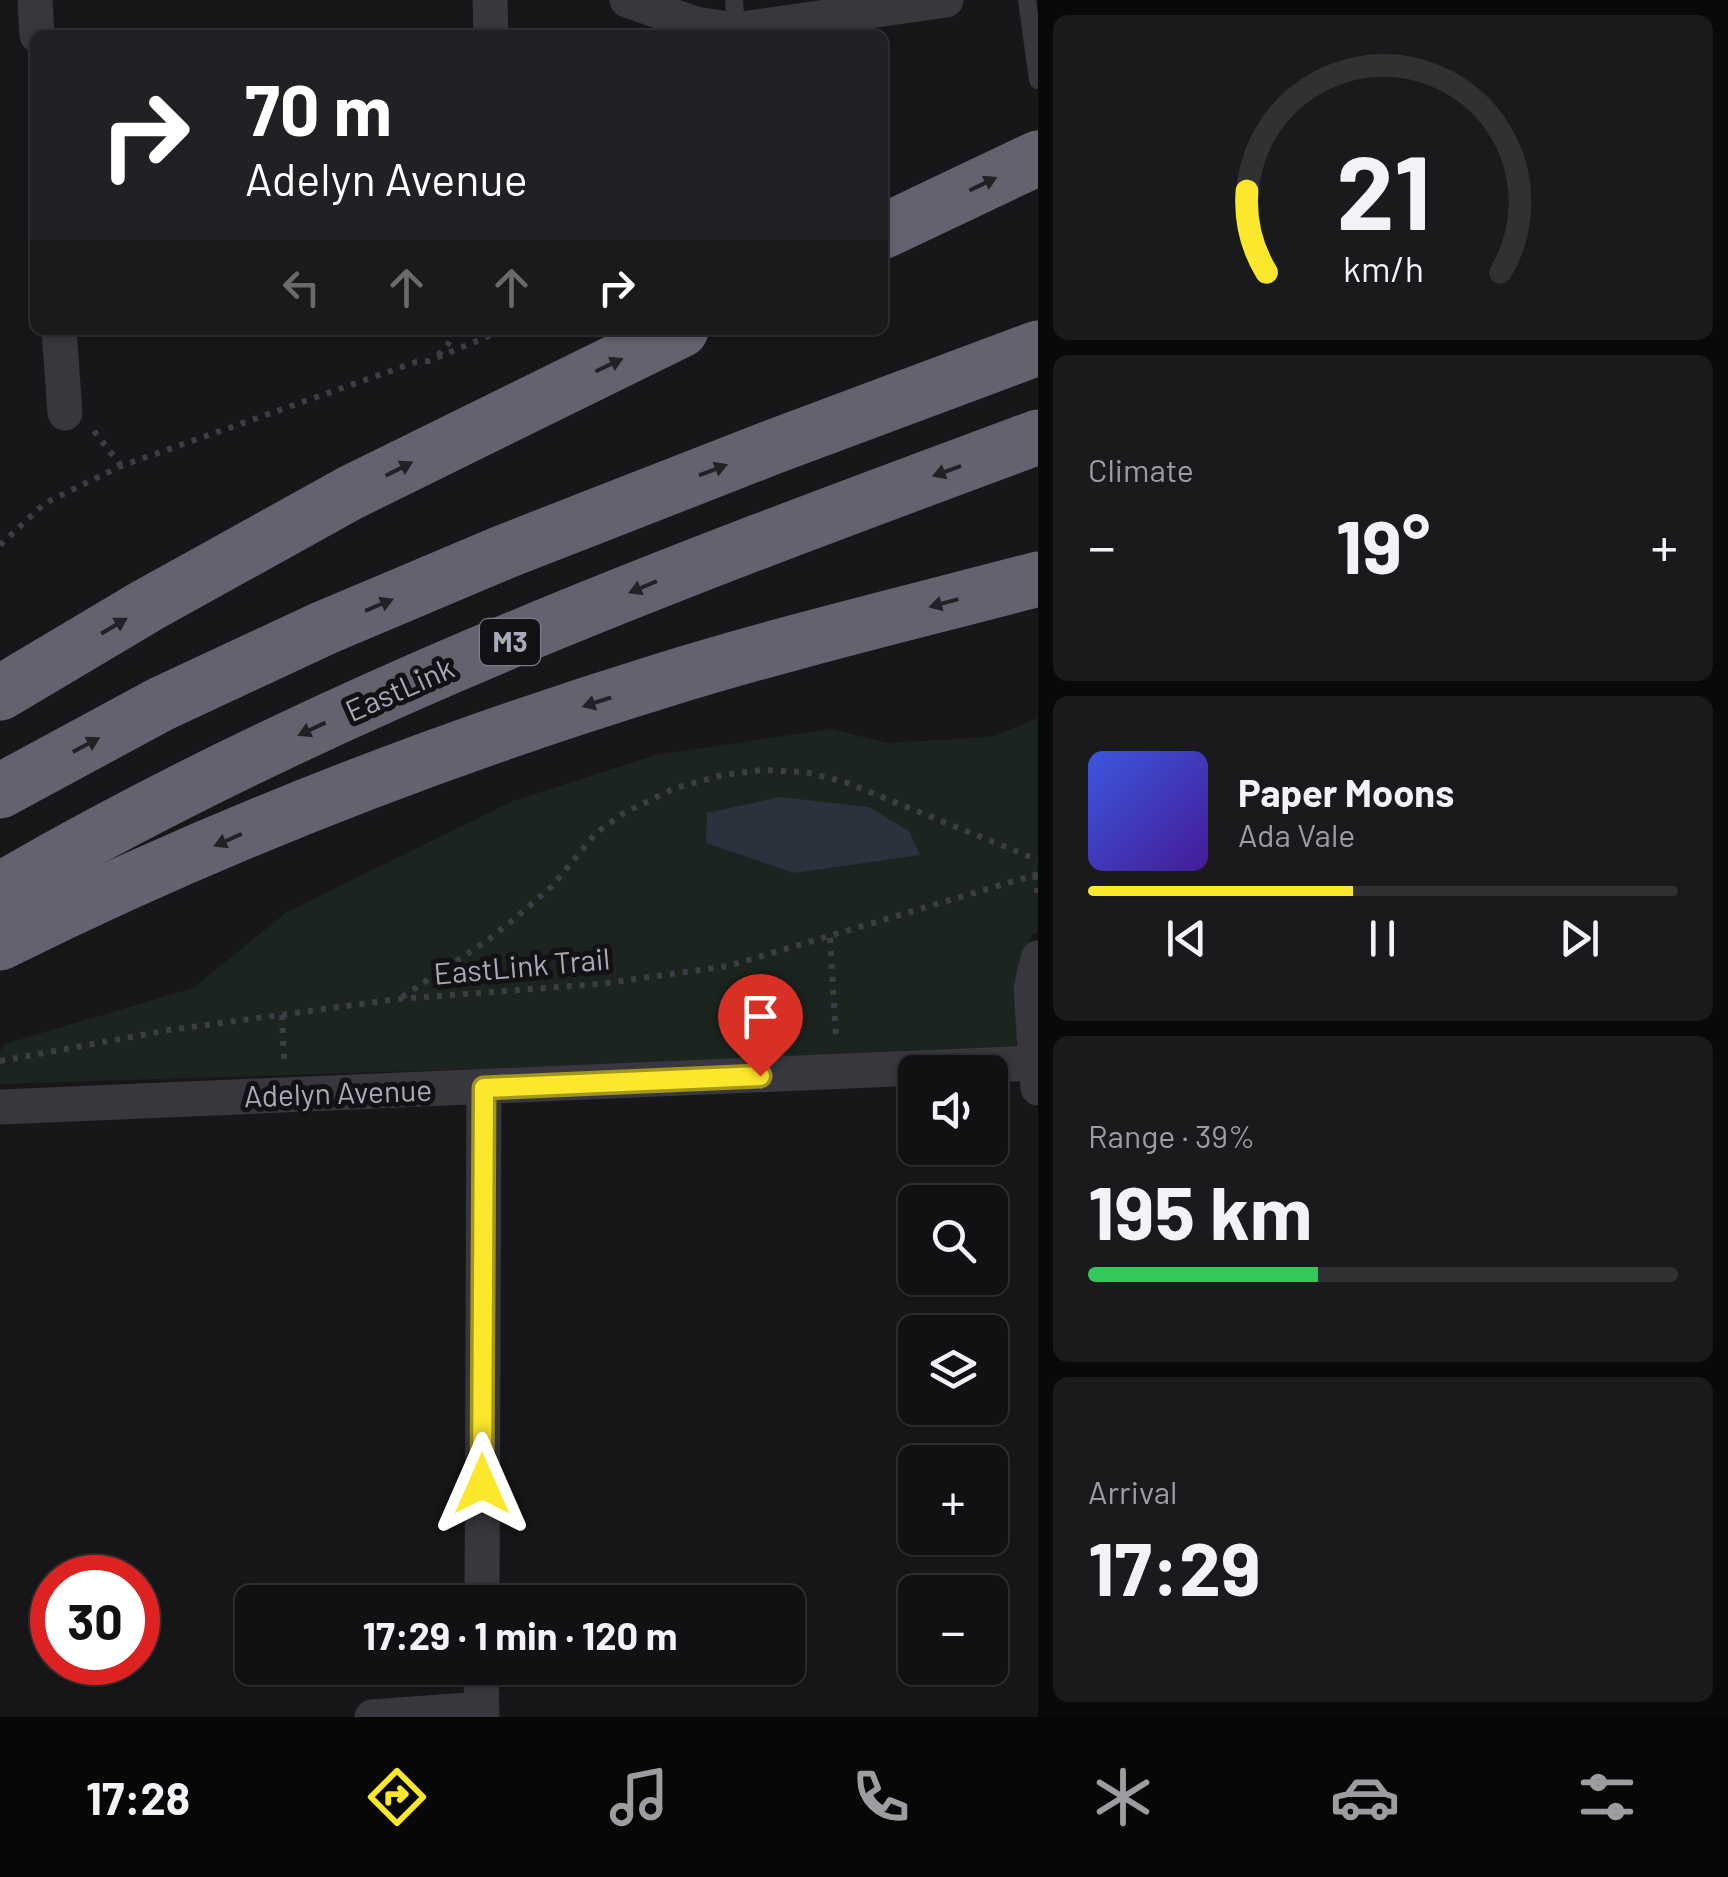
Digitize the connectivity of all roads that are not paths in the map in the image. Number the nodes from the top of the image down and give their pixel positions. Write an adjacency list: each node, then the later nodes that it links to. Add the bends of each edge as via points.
1 (35, 0): 7 (street)
2 (490, 0): 8 (street)
3 (627, 0): 6 (street, via 695,24)
4 (946, 0): 6 (street)
5 (1027, 0): 9 (lane)
6 (735, 15)
7 (37, 30)
8 (491, 30)
9 (1038, 80)
10 (1038, 158): 11 (highway, one-way to 10)
11 (888, 229)
12 (59, 335): 15 (street)
13 (672, 335): 18 (highway, one-way to 13, via 350,493)
14 (1038, 348): 19 (highway, one-way to 14, via 324,628 504,552)
15 (65, 412)
16 (1038, 437): 20 (highway, EastLink / M3, one-way to 20, via 656,581 454,666 213,776)
17 (1038, 579): 21 (highway, one-way to 21, via 786,644 546,718 332,796)
18 (0, 693)
19 (0, 791)
20 (0, 890)
21 (0, 943)
22 (1038, 958): 23 (street, via 1031,989)
23 (1037, 1076): 24 (street, Adelyn Avenue, via 838,1072)
24 (484, 1088): 25 (street, Adelyn Avenue); 26 (street)
25 (0, 1107)
26 (482, 1585)
27 (482, 1685): 28 (street)
28 (482, 1713): 29 (street)
29 (372, 1717)

